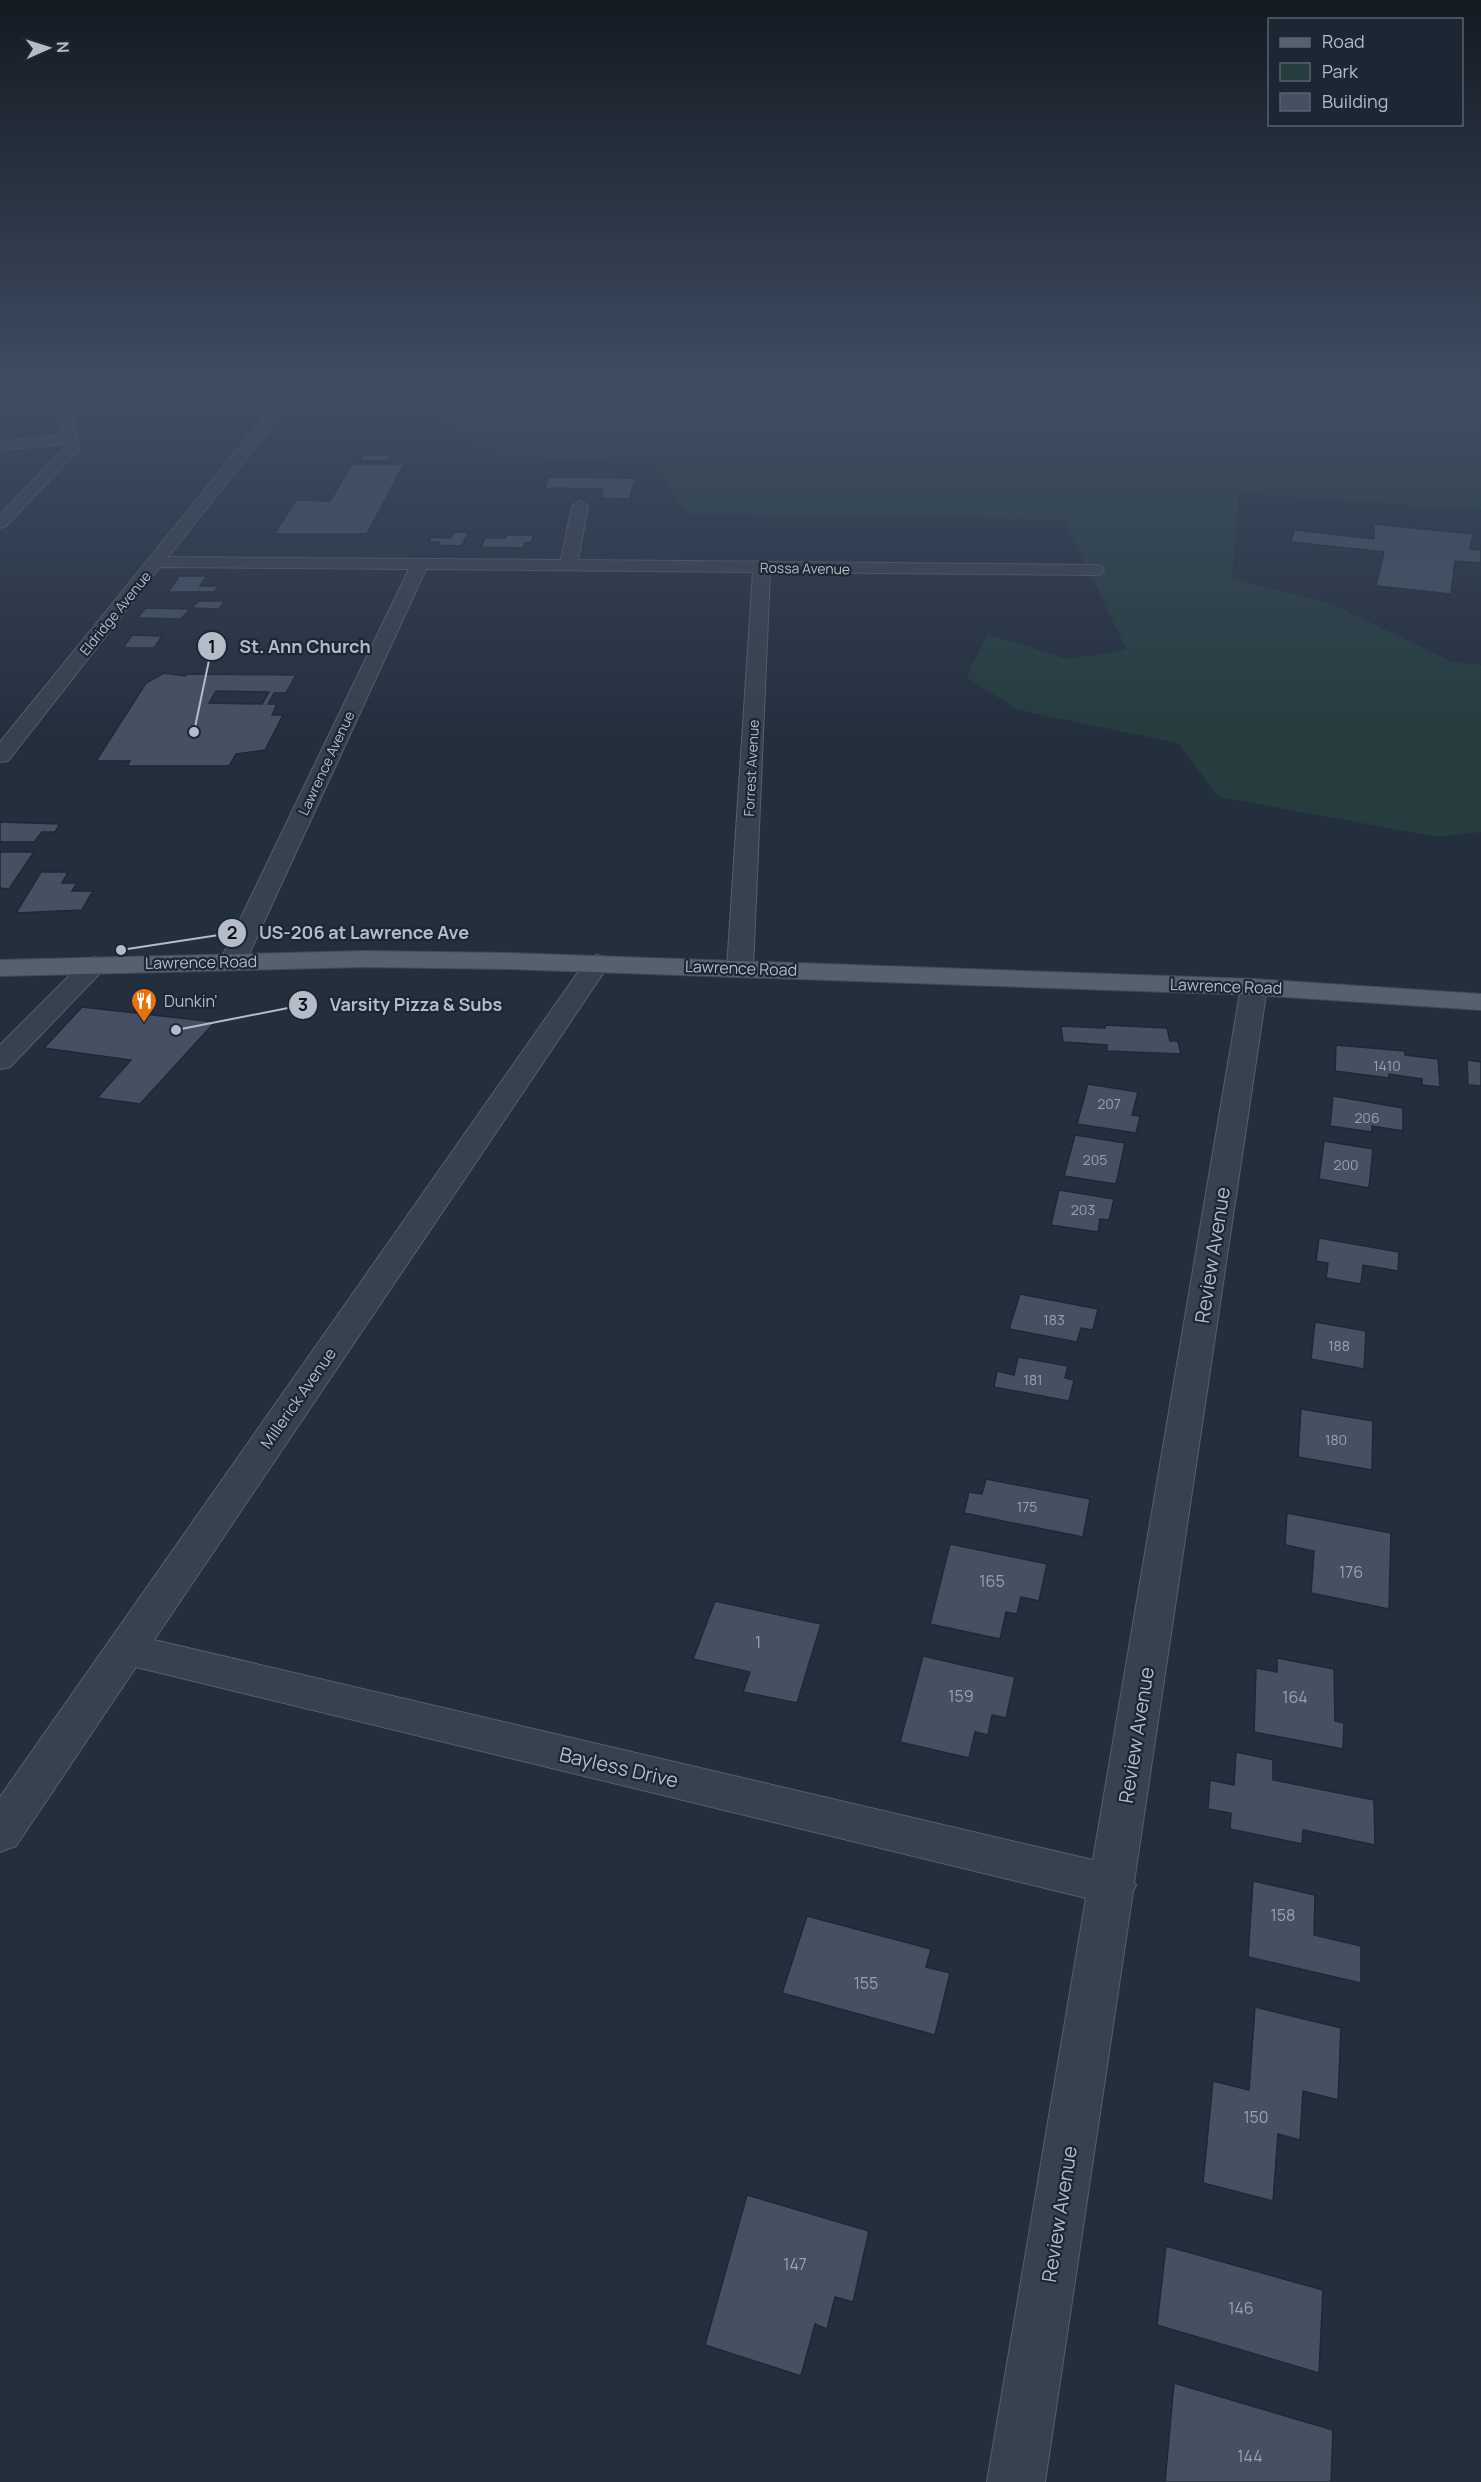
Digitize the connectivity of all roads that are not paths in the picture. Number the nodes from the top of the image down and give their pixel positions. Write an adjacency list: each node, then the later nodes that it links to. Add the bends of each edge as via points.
1 (22, 501): 4 (street)
2 (204, 501): 5 (street, Eldridge Avenue)
3 (580, 506): 7 (street)
4 (0, 523)
5 (155, 562): 6 (street, Rossa Avenue); 10 (street, Eldridge Avenue)
6 (420, 564): 7 (street, Rossa Avenue); 11 (street, Lawrence Avenue)
7 (568, 566): 8 (street, Rossa Avenue)
8 (762, 567): 9 (street, Rossa Avenue); 15 (street, Forrest Avenue)
9 (1095, 570)
10 (0, 756)
11 (232, 962): 12 (main road, Lawrence Road, via 375,959); 13 (main road, Lawrence Road)
12 (597, 963): 15 (main road, Lawrence Road); 19 (street, Millerick Avenue)
13 (94, 965): 14 (main road, Lawrence Road); 18 (street)
14 (0, 968)
15 (740, 969): 16 (main road, Lawrence Road)
16 (1254, 987): 17 (main road, Lawrence Road); 21 (street, Review Avenue)
17 (1481, 1002)
18 (0, 1061)
19 (126, 1649): 20 (street, Millerick Avenue); 21 (street, Bayless Drive)
20 (0, 1833)
21 (1113, 1885): 22 (street, Review Avenue)
22 (1016, 2482)

